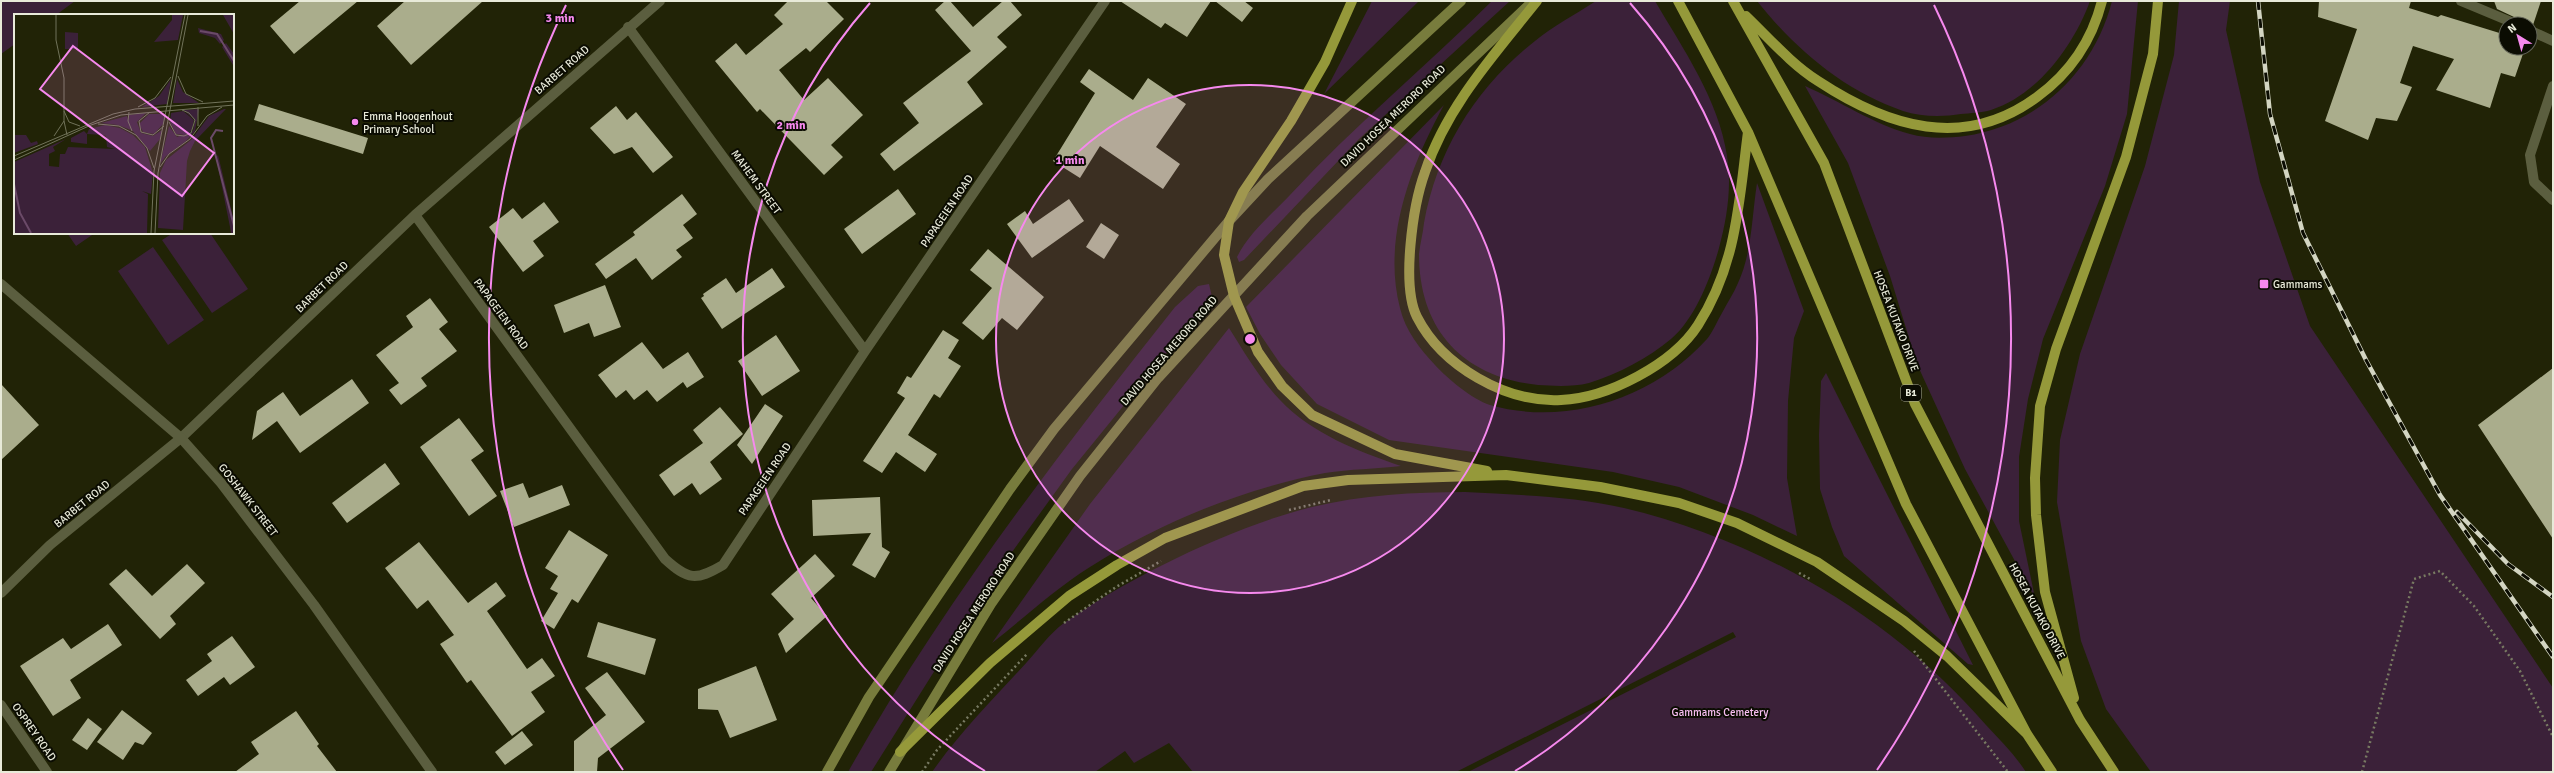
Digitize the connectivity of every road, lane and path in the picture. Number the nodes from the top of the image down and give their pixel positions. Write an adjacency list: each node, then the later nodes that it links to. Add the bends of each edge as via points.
1 (660, 1): 13 (street, BARBET ROAD)
2 (1105, 1): 23 (street, PAPAGEIEN ROAD)
3 (1352, 1): 20 (main road, via 1325,62 1291,121 1244,192)
4 (1461, 1): 20 (main road, via 1268,179)
5 (1534, 1): 22 (main road, DAVID HOSEA MERORO ROAD, via 1306,216)
6 (1537, 1): 17 (main road, via 1460,97 1424,172 1412,225 1410,289 1416,316 1436,344 1468,371 1497,387 1526,396 1561,400 1597,392 1631,380 1664,360 1697,327 1725,272 1735,235)
7 (1678, 1): 17 (main road)
8 (2102, 1): 11 (main road, via 2086,44 2051,87 2022,108 1989,123 1958,129 1918,126 1881,116 1817,81)
9 (2158, 1): 36 (main road, via 2153,54 2126,157 2056,349 2040,406 2035,478 2036,515 2045,592)
10 (2461, 1): 12 (street)
11 (1735, 4): 36 (main road, HOSEA KUTAKO DRIVE / B1, via 1824,163 1915,404)
12 (2498, 16)
13 (628, 27): 19 (street, BARBET ROAD); 23 (street, MAHEM STREET)
14 (2538, 34): 15 (street)
15 (2553, 41)
16 (2553, 86): 18 (street, via 2530,155 2534,182)
17 (1748, 132): 37 (main road, via 1906,504)
18 (2553, 200)
19 (415, 215): 23 (street, PAPAGEIEN ROAD, via 665,559 676,569 692,577 705,575 723,565); 24 (street, BARBET ROAD)
20 (1229, 221): 22 (main road, via 1224,255); 42 (main road, via 1050,435 869,697)
21 (1, 284): 24 (street, GOSHAWK STREET)
22 (1234, 296): 25 (main road, via 1258,352 1282,386 1312,415 1395,454); 39 (main road, DAVID HOSEA MERORO ROAD, via 1158,378 1080,476 991,604)
23 (865, 351)
24 (181, 438): 31 (street, BARBET ROAD, via 50,545); 41 (street, GOSHAWK STREET, via 221,482 314,605)
25 (1506, 475): 37 (main road, via 1600,487 1679,503 1737,523 1817,562 1904,621 1947,656); 39 (main road, via 1348,480 1302,486 1165,538 1116,565 1046,614 990,662)
26 (1334, 499): 27 (path)
27 (1281, 512)
28 (1164, 559): 32 (path, via 1116,586)
29 (1792, 570): 30 (path)
30 (1820, 584)
31 (1, 593)
32 (1060, 626)
33 (1913, 649): 45 (path)
34 (1030, 651): 44 (path, via 937,750)
35 (1, 705): 40 (street, OSPREY ROAD)
36 (2080, 720): 47 (main road, HOSEA KUTAKO DRIVE / B1)
37 (2027, 734): 46 (main road)
38 (2553, 737): 48 (path, via 2520,671 2474,606 2440,571 2414,579)
39 (900, 752): 43 (main road, DAVID HOSEA MERORO ROAD)
40 (47, 772)
41 (432, 772)
42 (828, 772)
43 (889, 772)
44 (922, 772)
45 (2008, 772)
46 (2052, 772)
47 (2114, 772)
48 (2362, 772)

